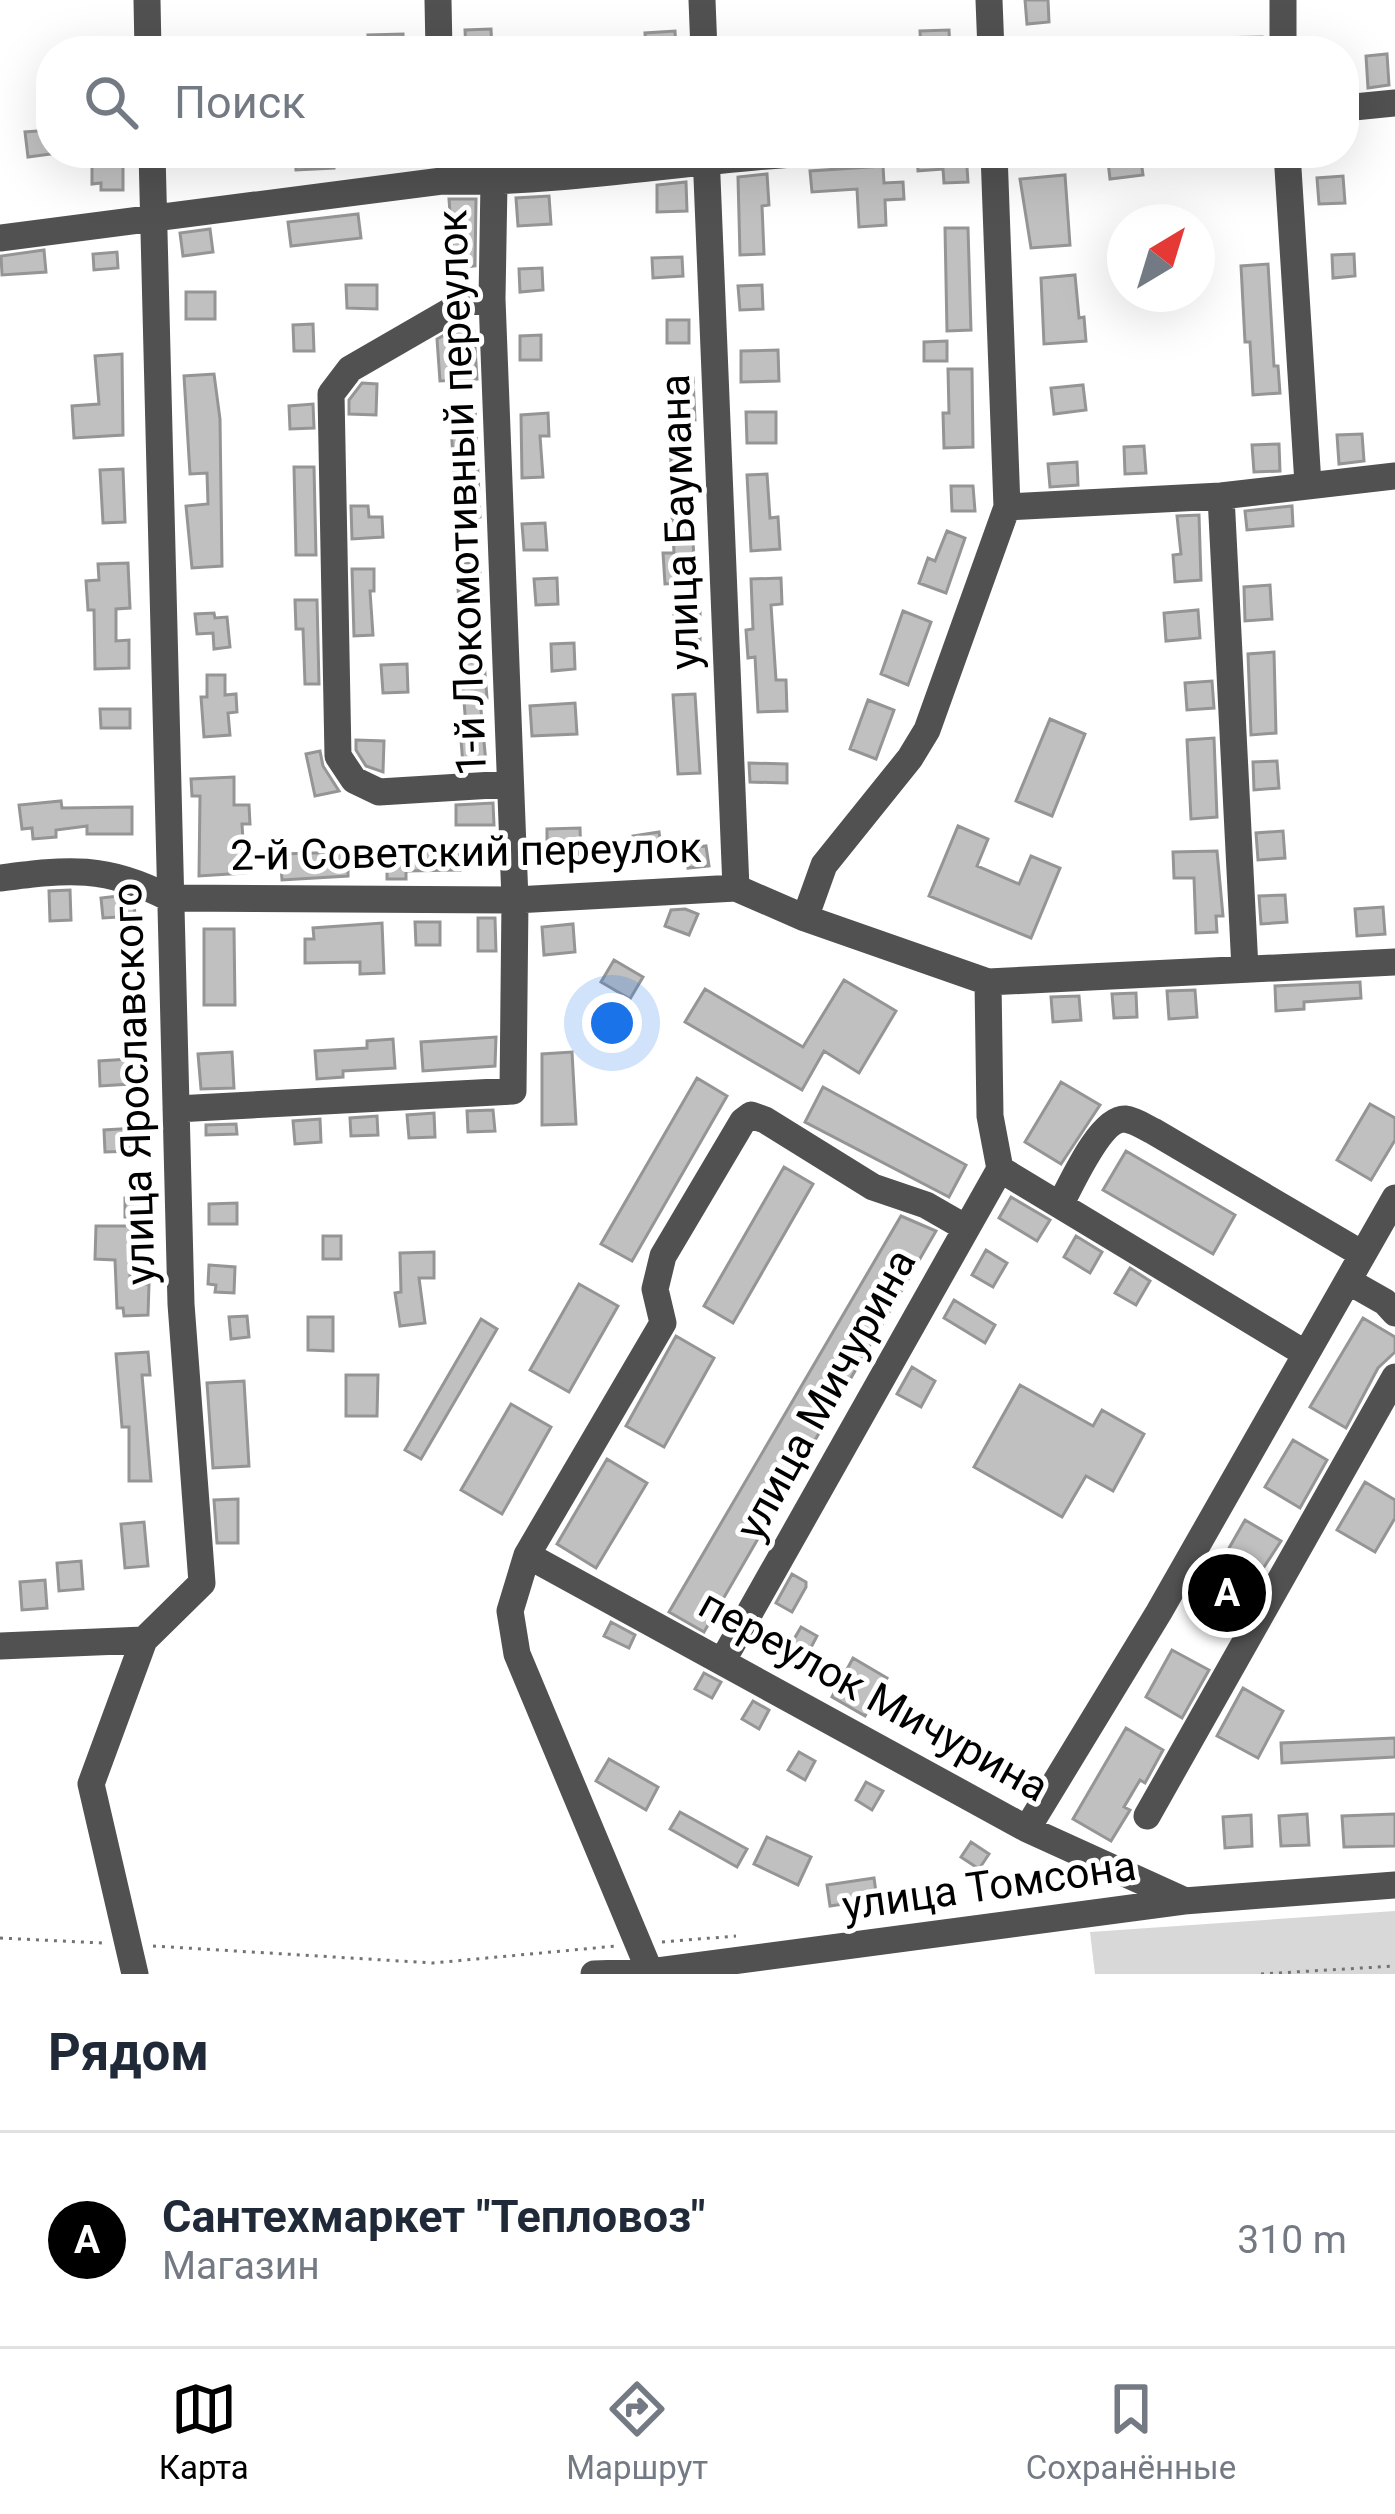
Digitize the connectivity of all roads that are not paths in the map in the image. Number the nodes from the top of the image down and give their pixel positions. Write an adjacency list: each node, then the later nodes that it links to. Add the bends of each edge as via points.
1 (147, 0): 6 (street)
2 (438, 0): 7 (street)
3 (702, 0): 8 (street)
4 (989, 0): 9 (street)
5 (1282, 0): 10 (street)
6 (148, 36)
7 (439, 36)
8 (703, 36)
9 (990, 36)
10 (1283, 36)
11 (1395, 103): 12 (street)
12 (1359, 107)
13 (152, 168): 21 (street, улица Ярославского)
14 (436, 168): 21 (street)
15 (445, 168): 20 (street)
16 (608, 168): 20 (street)
17 (706, 168): 30 (street, улица Баумана)
18 (995, 168): 27 (street)
19 (1288, 168): 25 (street)
20 (494, 182): 23 (street, 1-й Локомотивный переулок)
21 (154, 220): 22 (street); 31 (street, улица Ярославского)
22 (0, 238)
23 (491, 299): 28 (street, 1-й Локомотивный переулок); 28 (street, via 466,302 350,369 332,394 338,756 354,780 379,792)
24 (1395, 476): 25 (street)
25 (1308, 484): 26 (street)
26 (1221, 496): 27 (street); 35 (street)
27 (1006, 507): 33 (street, via 927,730 824,865)
28 (511, 784): 32 (street, 1-й Локомотивный переулок)
29 (0, 878): 31 (street, via 74,868 137,881)
30 (736, 888): 32 (street, 2-й Советский переулок); 33 (street, 2-й Советский переулок)
31 (169, 898): 32 (street, 2-й Советский переулок); 37 (street, улица Ярославского)
32 (515, 900): 37 (street, 1-й Локомотивный переулок, via 513,1090)
33 (806, 918): 36 (street, 2-й Советский переулок)
34 (1395, 962): 35 (street, 2-й Советский переулок)
35 (1244, 968): 36 (street, 2-й Советский переулок)
36 (988, 982): 38 (street, via 990,1116)
37 (176, 1109): 48 (street, улица Ярославского, via 202,1582)
38 (1000, 1169): 40 (street); 41 (street, улица Мичурина)
39 (1395, 1198): 42 (street)
40 (1060, 1205): 42 (street, via 1102,1133 1127,1119); 45 (street)
41 (967, 1228): 47 (street, via 873,1187 765,1120 742,1121 663,1256 656,1289 663,1324); 50 (street, улица Мичурина)
42 (1363, 1254): 43 (street)
43 (1348, 1281): 44 (street); 45 (street)
44 (1395, 1313)
45 (1306, 1354): 52 (street)
46 (1395, 1377): 51 (street)
47 (527, 1556): 50 (street, переулок Мичурина); 56 (street, via 510,1611 517,1654)
48 (144, 1640): 49 (street); 57 (street, улица Ярославского, via 91,1784)
49 (0, 1646)
50 (723, 1660): 52 (street, переулок Мичурина)
51 (1147, 1816)
52 (1027, 1829): 54 (street, переулок Мичурина)
53 (1395, 1885): 54 (street, улица Томсона)
54 (1184, 1901): 55 (street, улица Томсона)
55 (757, 1966): 56 (street, улица Томсона)
56 (650, 1972): 58 (street, улица Томсона)
57 (135, 1974)
58 (594, 1974)

